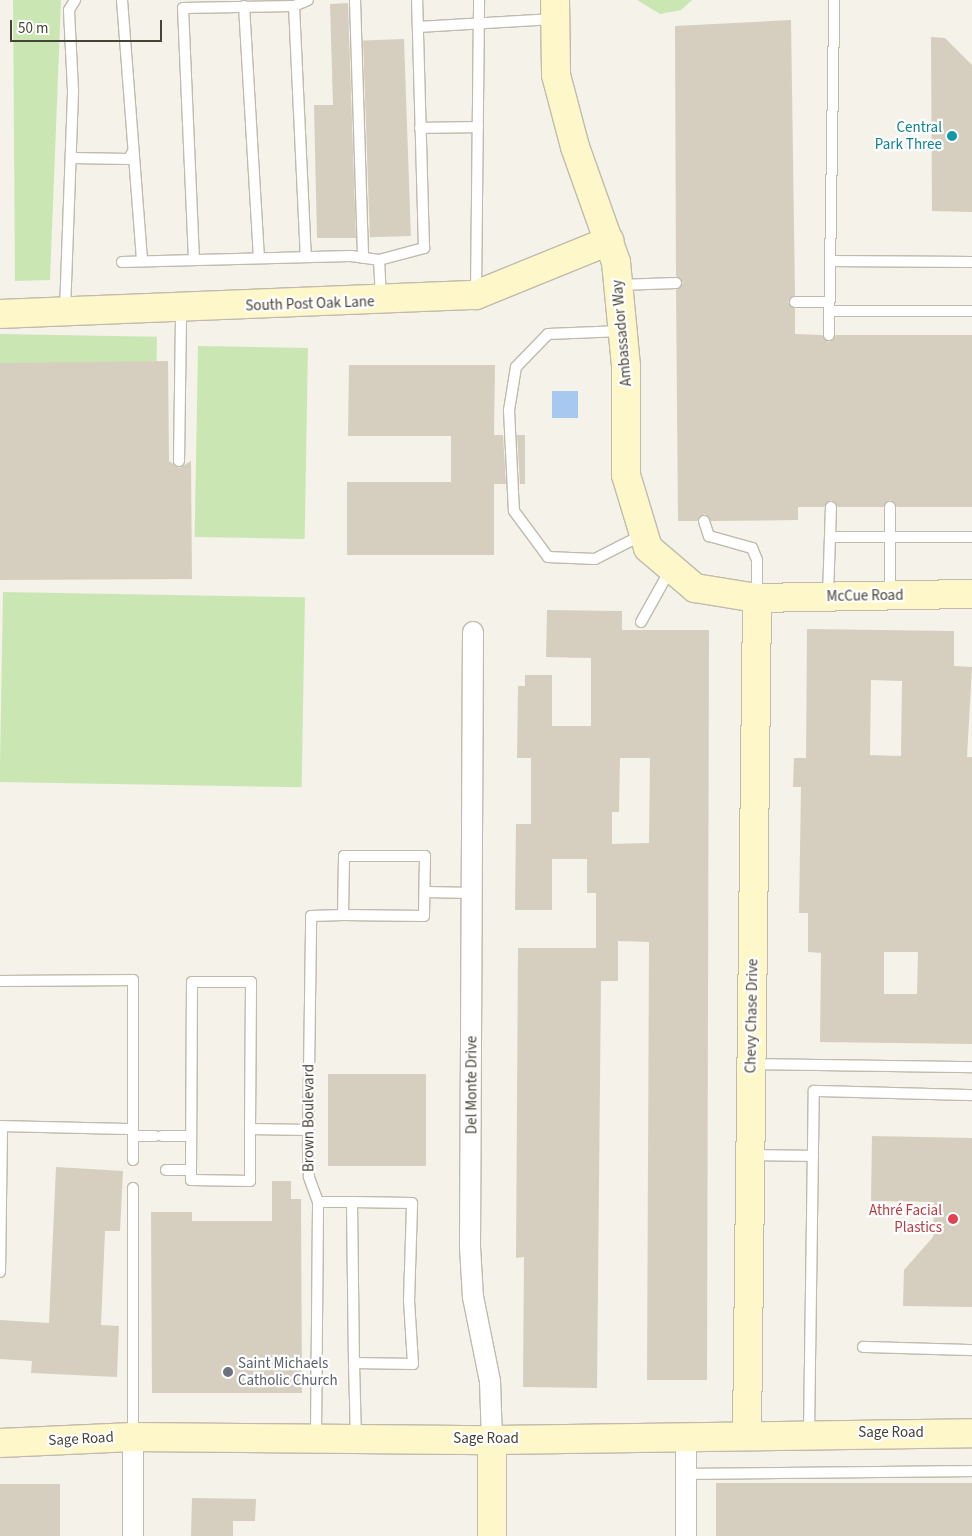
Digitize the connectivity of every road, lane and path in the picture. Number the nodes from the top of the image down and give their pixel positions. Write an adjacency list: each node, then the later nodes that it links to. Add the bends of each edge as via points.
1 (75, 0): 16 (lane, via 69,10)
2 (122, 0): 15 (lane)
3 (308, 0): 9 (lane)
4 (355, 0): 20 (lane)
5 (417, 0): 12 (lane)
6 (479, 0): 11 (lane)
7 (834, 0): 24 (lane)
8 (244, 6): 9 (lane); 19 (lane); 21 (lane, via 183,8)
9 (294, 6): 18 (lane)
10 (555, 10): 11 (lane); 17 (street, Ambassador Way, via 556,75 575,148)
11 (479, 23): 12 (lane); 13 (lane)
12 (418, 27): 14 (lane)
13 (478, 127): 14 (lane); 29 (lane)
14 (420, 128): 22 (lane, via 424,248)
15 (132, 153): 16 (lane, via 129,159); 23 (lane)
16 (72, 158): 36 (lane)
17 (609, 242): 28 (street, Ambassador Way); 29 (street, South Post Oak Lane)
18 (306, 257): 19 (lane); 20 (lane)
19 (259, 258): 21 (lane)
20 (363, 258): 22 (lane)
21 (194, 260): 23 (lane)
22 (379, 260): 30 (lane)
23 (142, 261): 25 (lane)
24 (830, 261): 26 (lane); 32 (lane)
25 (122, 262)
26 (972, 262)
27 (676, 283): 28 (lane)
28 (618, 285): 37 (street, Ambassador Way)
29 (476, 295): 30 (street, South Post Oak Lane)
30 (381, 301): 33 (street, South Post Oak Lane)
31 (795, 302): 32 (lane)
32 (829, 307): 34 (lane); 38 (lane)
33 (181, 309): 36 (street, South Post Oak Lane); 39 (lane)
34 (972, 311)
35 (0, 314): 36 (street, South Post Oak Lane)
36 (65, 314)
37 (623, 331): 43 (street, Ambassador Way, via 626,475); 43 (lane, via 548,334 516,367 509,410 514,511 548,557 595,559)
38 (828, 335)
39 (179, 461)
40 (831, 507): 44 (lane)
41 (890, 507): 45 (lane)
42 (704, 521): 51 (lane, via 709,536 752,548 757,560)
43 (644, 534): 47 (street, Ambassador Way, via 648,548)
44 (830, 537): 45 (lane); 50 (lane)
45 (890, 537): 46 (lane); 49 (lane)
46 (972, 537)
47 (670, 570): 51 (street, Ambassador Way, via 695,588); 52 (lane)
48 (972, 594): 49 (street, McCue Road)
49 (890, 596): 50 (street, McCue Road)
50 (828, 597): 51 (street, McCue Road)
51 (757, 598): 58 (street, Chevy Chase Drive)
52 (641, 622)
53 (473, 632): 55 (street, Del Monte Drive)
54 (425, 892): 55 (lane); 56 (lane, via 424,916); 56 (lane, via 425,856 344,856)
55 (473, 893): 85 (street, Del Monte Drive, via 470,1247 473,1297 490,1381)
56 (344, 915): 63 (lane, Brown Boulevard, via 311,916)
57 (0, 981): 64 (lane, via 133,980)
58 (752, 1064): 59 (lane); 66 (street, Chevy Chase Drive)
59 (972, 1067)
60 (972, 1094): 67 (lane, via 814,1091)
61 (1, 1126): 64 (lane); 74 (lane)
62 (250, 1129): 63 (lane); 65 (lane, via 251,982 192,982); 70 (lane, via 250,1181 191,1180)
63 (308, 1130): 72 (lane, Brown Boulevard, via 309,1177)
64 (133, 1132): 65 (lane); 68 (lane)
65 (191, 1136): 70 (lane)
66 (751, 1155): 67 (lane); 78 (street, Chevy Chase Drive)
67 (813, 1156): 79 (lane)
68 (133, 1160)
69 (166, 1170): 70 (lane)
70 (191, 1170)
71 (133, 1188): 82 (lane)
72 (318, 1202): 73 (lane); 83 (lane, Brown Boulevard)
73 (352, 1202): 77 (lane); 77 (lane, via 412,1203 408,1301 413,1364)
74 (0, 1272)
75 (863, 1347): 76 (lane)
76 (972, 1350)
77 (354, 1363): 84 (lane)
78 (747, 1433): 79 (street, Sage Road); 81 (street, Sage Road)
79 (809, 1433): 80 (street, Sage Road)
80 (972, 1433)
81 (686, 1434): 85 (street, Sage Road); 88 (street)
82 (133, 1437): 83 (street, Sage Road); 86 (street, Sage Road); 89 (street)
83 (316, 1438): 84 (street, Sage Road)
84 (356, 1439): 85 (street, Sage Road)
85 (492, 1440): 90 (street, Del Monte Drive)
86 (0, 1443)
87 (972, 1472): 88 (lane)
88 (686, 1474): 91 (street)
89 (134, 1536)
90 (492, 1536)
91 (686, 1536)

